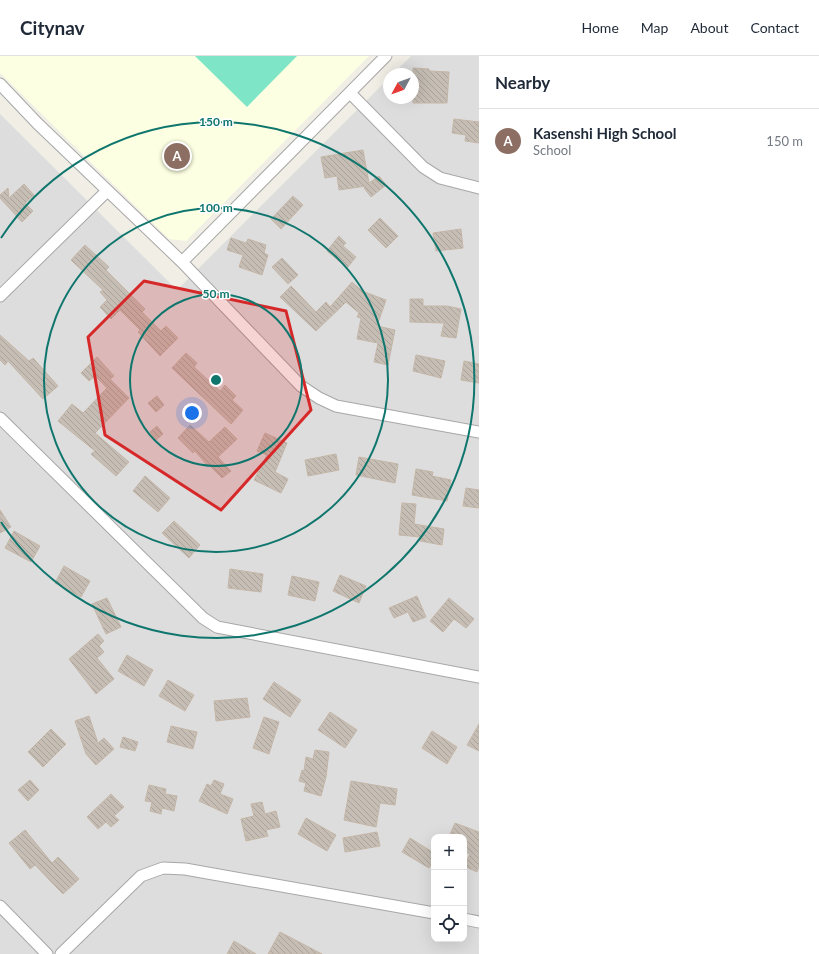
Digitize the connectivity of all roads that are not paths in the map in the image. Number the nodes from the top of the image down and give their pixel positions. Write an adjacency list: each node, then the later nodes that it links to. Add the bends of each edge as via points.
1 (386, 56): 3 (street)
2 (0, 84): 5 (street)
3 (351, 94): 4 (street, via 423,167 440,178); 6 (street)
4 (479, 188)
5 (107, 191): 6 (street); 7 (street)
6 (182, 262): 9 (street, via 301,386 319,398 336,406)
7 (0, 296)
8 (0, 418): 10 (street, via 203,618 217,628)
9 (479, 432)
10 (479, 677)
11 (0, 906): 15 (street)
12 (431, 912): 16 (street, via 185,869 163,868 141,876)
13 (467, 920): 14 (street)
14 (479, 922)
15 (46, 954)
16 (60, 954)

